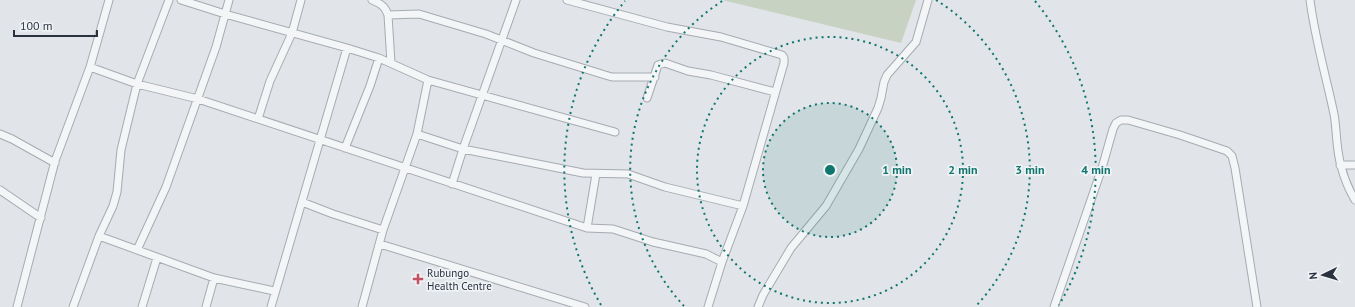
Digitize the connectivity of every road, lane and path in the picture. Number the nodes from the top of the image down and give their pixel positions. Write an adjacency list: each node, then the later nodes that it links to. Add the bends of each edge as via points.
1 (109, 0): 18 (street)
2 (169, 0): 21 (street)
3 (181, 0): 11 (street)
4 (229, 0): 11 (street)
5 (301, 0): 13 (street)
6 (372, 0): 12 (street, via 386,8)
7 (516, 0): 14 (street)
8 (566, 0): 22 (street, via 667,27 721,37 782,55 784,63)
9 (928, 0): 61 (street, via 916,42 887,75 878,108 859,149 826,206 791,248)
10 (1310, 0): 34 (street, via 1335,117)
11 (225, 14): 13 (street); 25 (street)
12 (388, 15): 14 (street, via 419,14); 17 (street)
13 (292, 33): 15 (street); 26 (street, via 270,81)
14 (502, 40): 19 (street, via 612,77); 23 (street)
15 (347, 48): 16 (street); 30 (street)
16 (379, 58): 17 (street); 31 (street)
17 (391, 63): 20 (street)
18 (90, 67): 21 (street); 33 (street)
19 (655, 77): 22 (street, via 658,65 665,63); 24 (street)
20 (428, 80): 23 (street); 29 (street)
21 (137, 84): 25 (street); 46 (street, via 121,150 117,192)
22 (775, 92): 42 (street)
23 (482, 95): 27 (street); 32 (street)
24 (647, 98)
25 (198, 100): 26 (street); 48 (street, via 166,187)
26 (258, 119): 30 (street)
27 (615, 132)
28 (0, 134): 33 (street)
29 (417, 134): 32 (street); 36 (street)
30 (320, 140): 31 (street); 41 (street)
31 (345, 148): 36 (street)
32 (463, 149): 37 (street); 38 (street)
33 (55, 163): 43 (street)
34 (1340, 165): 35 (street); 40 (street)
35 (1355, 165)
36 (405, 168): 38 (street); 45 (street)
37 (596, 174): 42 (street, via 628,174 665,187); 44 (street)
38 (452, 184): 44 (street)
39 (0, 190): 43 (street)
40 (1355, 200)
41 (302, 202): 45 (street); 52 (street)
42 (743, 206): 50 (street)
43 (41, 218): 53 (street)
44 (587, 228): 50 (street, via 613,229 653,242 706,254)
45 (384, 230): 47 (street)
46 (99, 236): 48 (street); 54 (street)
47 (380, 244): 58 (street); 59 (street)
48 (137, 250): 49 (street)
49 (157, 258): 51 (street); 55 (street)
50 (722, 262): 60 (street)
51 (214, 278): 52 (street); 56 (street)
52 (274, 291): 57 (street)
53 (17, 307)
54 (73, 307)
55 (142, 307)
56 (206, 307)
57 (270, 307)
58 (362, 307)
59 (585, 307)
60 (708, 307)
61 (758, 307)
62 (1054, 307): 63 (street, via 1113,129 1121,120 1180,135 1227,151 1232,156)
63 (1257, 307)

